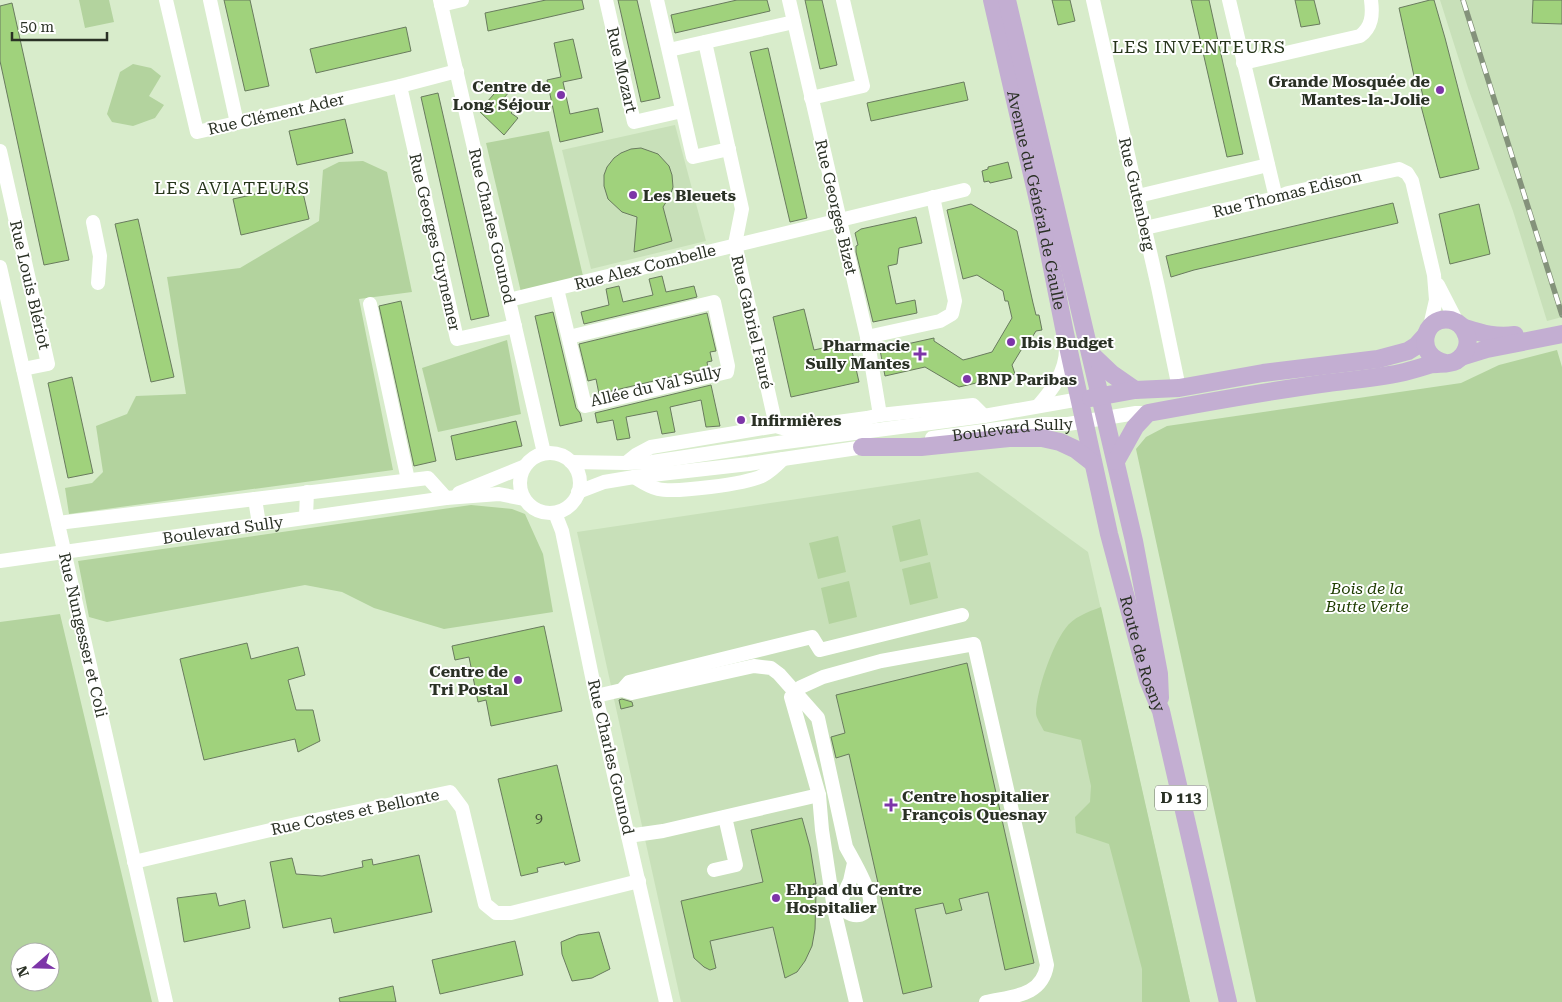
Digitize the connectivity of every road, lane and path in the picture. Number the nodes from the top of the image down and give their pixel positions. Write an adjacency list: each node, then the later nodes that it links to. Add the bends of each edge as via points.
1 (166, 0): 22 (street, Rue Clément Ader, via 197,132)
2 (210, 0): 22 (street)
3 (462, 0): 12 (street)
4 (606, 0): 21 (street, Rue Mozart, via 634,122)
5 (658, 0): 16 (street)
6 (789, 0): 14 (street, Rue Georges Bizet)
7 (843, 0): 20 (street, via 863,86)
8 (992, 0): 47 (main road, Avenue du Général de Gaulle / D 113)
9 (1007, 0): 48 (main road, Avenue du Général de Gaulle / D 113)
10 (1093, 0): 27 (street, Rue Gutenberg)
11 (1229, 0): 17 (street)
12 (441, 2): 18 (street, Rue Charles Gounod)
13 (1371, 3): 17 (street, via 1371,21 1360,36)
14 (794, 22): 15 (street); 20 (street, Rue Georges Bizet)
15 (705, 42): 16 (street); 23 (street, Rue Gabriel Fauré)
16 (669, 50): 21 (street)
17 (1243, 63): 25 (street)
18 (457, 71): 19 (street, Rue Clément Ader); 38 (street, Rue Charles Gounod)
19 (400, 86): 22 (street, Rue Clément Ader); 42 (street, Rue Georges Guynemer, via 457,340)
20 (811, 98): 30 (street, Rue Georges Bizet)
21 (682, 111): 23 (street, via 693,157)
22 (237, 123)
23 (728, 150): 33 (street, Rue Gabriel Fauré, via 742,209)
24 (0, 151): 50 (street, Rue Louis Blériot, via 48,364)
25 (1268, 165): 27 (street, Rue Thomas Edison); 29 (street)
26 (964, 190): 28 (street, Rue Alex Combelle)
27 (1138, 196): 32 (street, Rue Gutenberg)
28 (933, 197): 30 (street, Rue Alex Combelle); 46 (street, via 955,302 952,314 940,321)
29 (1276, 198): 32 (street, Rue Thomas Edison); 35 (street, Rue Thomas Edison, via 1399,169 1410,177)
30 (839, 220): 33 (street, Rue Alex Combelle); 46 (street, Rue Georges Bizet)
31 (93, 222): 36 (street, via 100,256)
32 (1145, 228): 51 (street, Rue Gutenberg)
33 (735, 244): 37 (street, Rue Alex Combelle); 61 (street, Rue Gabriel Fauré)
34 (0, 267): 50 (street, Rue Nungesser et Coli)
35 (1434, 275): 40 (street); 43 (street, via 1436,300)
36 (98, 283)
37 (558, 289): 38 (street, Rue Alex Combelle); 45 (street, Allée du Val Sully)
38 (509, 300): 42 (street, Rue Charles Gounod)
39 (370, 304): 71 (street)
40 (1459, 324): 43 (main road, via 1443,320); 44 (main road, via 1498,336); 49 (main road, via 1468,338 1465,351)
41 (1562, 325): 44 (main road)
42 (515, 326): 65 (street, Rue Charles Gounod)
43 (1428, 331): 49 (main road, via 1426,349 1429,354 1434,359); 51 (main road, Boulevard Sully, via 1416,346 1389,356)
44 (1550, 334): 49 (main road, Boulevard Sully)
45 (569, 336): 45 (street, Allée du Val Sully, via 714,302 727,372 585,406)
46 (867, 337): 57 (street, Rue Georges Bizet)
47 (1066, 338): 54 (main road, Avenue du Général de Gaulle / D 113); 55 (street, via 1064,367 1052,390)
48 (1091, 354): 52 (main road); 53 (main road, Avenue du Général de Gaulle / D 113)
49 (1454, 360): 56 (main road, Boulevard Sully, via 1399,374 1272,391)
50 (23, 369): 79 (street, Rue Nungesser et Coli)
51 (1179, 388): 52 (main road, Boulevard Sully)
52 (1135, 390): 53 (main road, Boulevard Sully)
53 (1100, 396): 54 (main road, Boulevard Sully); 59 (main road, D 113)
54 (1080, 399): 55 (street, Boulevard Sully); 60 (main road, D 113)
55 (1038, 406): 58 (street, Boulevard Sully)
56 (1148, 413): 59 (street, Boulevard Sully); 66 (main road, via 1129,436)
57 (880, 414): 58 (street, Boulevard Sully, via 973,405); 61 (street, Boulevard Sully, via 786,429)
58 (984, 416): 63 (street, Boulevard Sully)
59 (1106, 417): 60 (street, Boulevard Sully); 66 (main road, Route de Rosny / D 113)
60 (1085, 422): 64 (street, Boulevard Sully, via 1005,428); 69 (main road, Route de Rosny / D 113)
61 (776, 426): 62 (street, Boulevard Sully)
62 (743, 432): 63 (street); 68 (street, Boulevard Sully, via 651,447)
63 (778, 443): 68 (street, Boulevard Sully)
64 (862, 448): 69 (main road, via 921,448 1010,438 1042,438 1075,449); 73 (street, Boulevard Sully, via 634,477 604,482)
65 (544, 453): 67 (street, via 564,456); 70 (street)
66 (1116, 461): 86 (main road, Route de Rosny / D 113, via 1159,674)
67 (571, 462): 68 (street, Boulevard Sully); 73 (street, via 579,476)
68 (626, 463)
69 (1093, 463): 86 (main road, Route de Rosny / D 113, via 1148,680)
70 (523, 468): 74 (street); 76 (street, via 519,483)
71 (408, 480): 72 (street); 74 (street, via 428,478)
72 (306, 492): 75 (street); 78 (street)
73 (578, 492): 77 (street, via 570,506)
74 (446, 498): 76 (street, via 499,494); 78 (street, Boulevard Sully)
75 (255, 499): 79 (street); 80 (street)
76 (524, 499): 77 (street, via 538,511)
77 (555, 513): 85 (street, Rue Charles Gounod, via 562,531)
78 (306, 517): 80 (street, Boulevard Sully)
79 (58, 523): 81 (street, Rue Nungesser et Coli)
80 (259, 524): 81 (street, Boulevard Sully)
81 (65, 552): 82 (street, Boulevard Sully); 90 (street, Rue Nungesser et Coli)
82 (0, 561)
83 (962, 615): 84 (street, via 820,650 812,637 629,682)
84 (622, 690): 85 (street); 91 (street, via 632,693 754,666 771,668 818,718 846,847)
85 (596, 696): 89 (street, Rue Charles Gounod)
86 (1161, 710): 98 (main road, D 113)
87 (819, 795): 88 (street); 96 (street, via 834,910); 97 (street, via 791,697 802,687 824,677 881,661 974,644 1047,965 1041,983 1032,991)
88 (724, 817): 89 (street); 92 (street, via 736,865)
89 (628, 836): 93 (street, Rue Charles Gounod)
90 (134, 862): 93 (street, Rue Costes et Bellonte, via 450,792 462,808 485,904 496,913 511,913); 94 (street, Rue Nungesser et Coli)
91 (854, 863)
92 (714, 870)
93 (639, 881): 95 (street, Rue Charles Gounod)
94 (166, 1002)
95 (666, 1002)
96 (856, 1002)
97 (986, 1002)
98 (1228, 1002)

